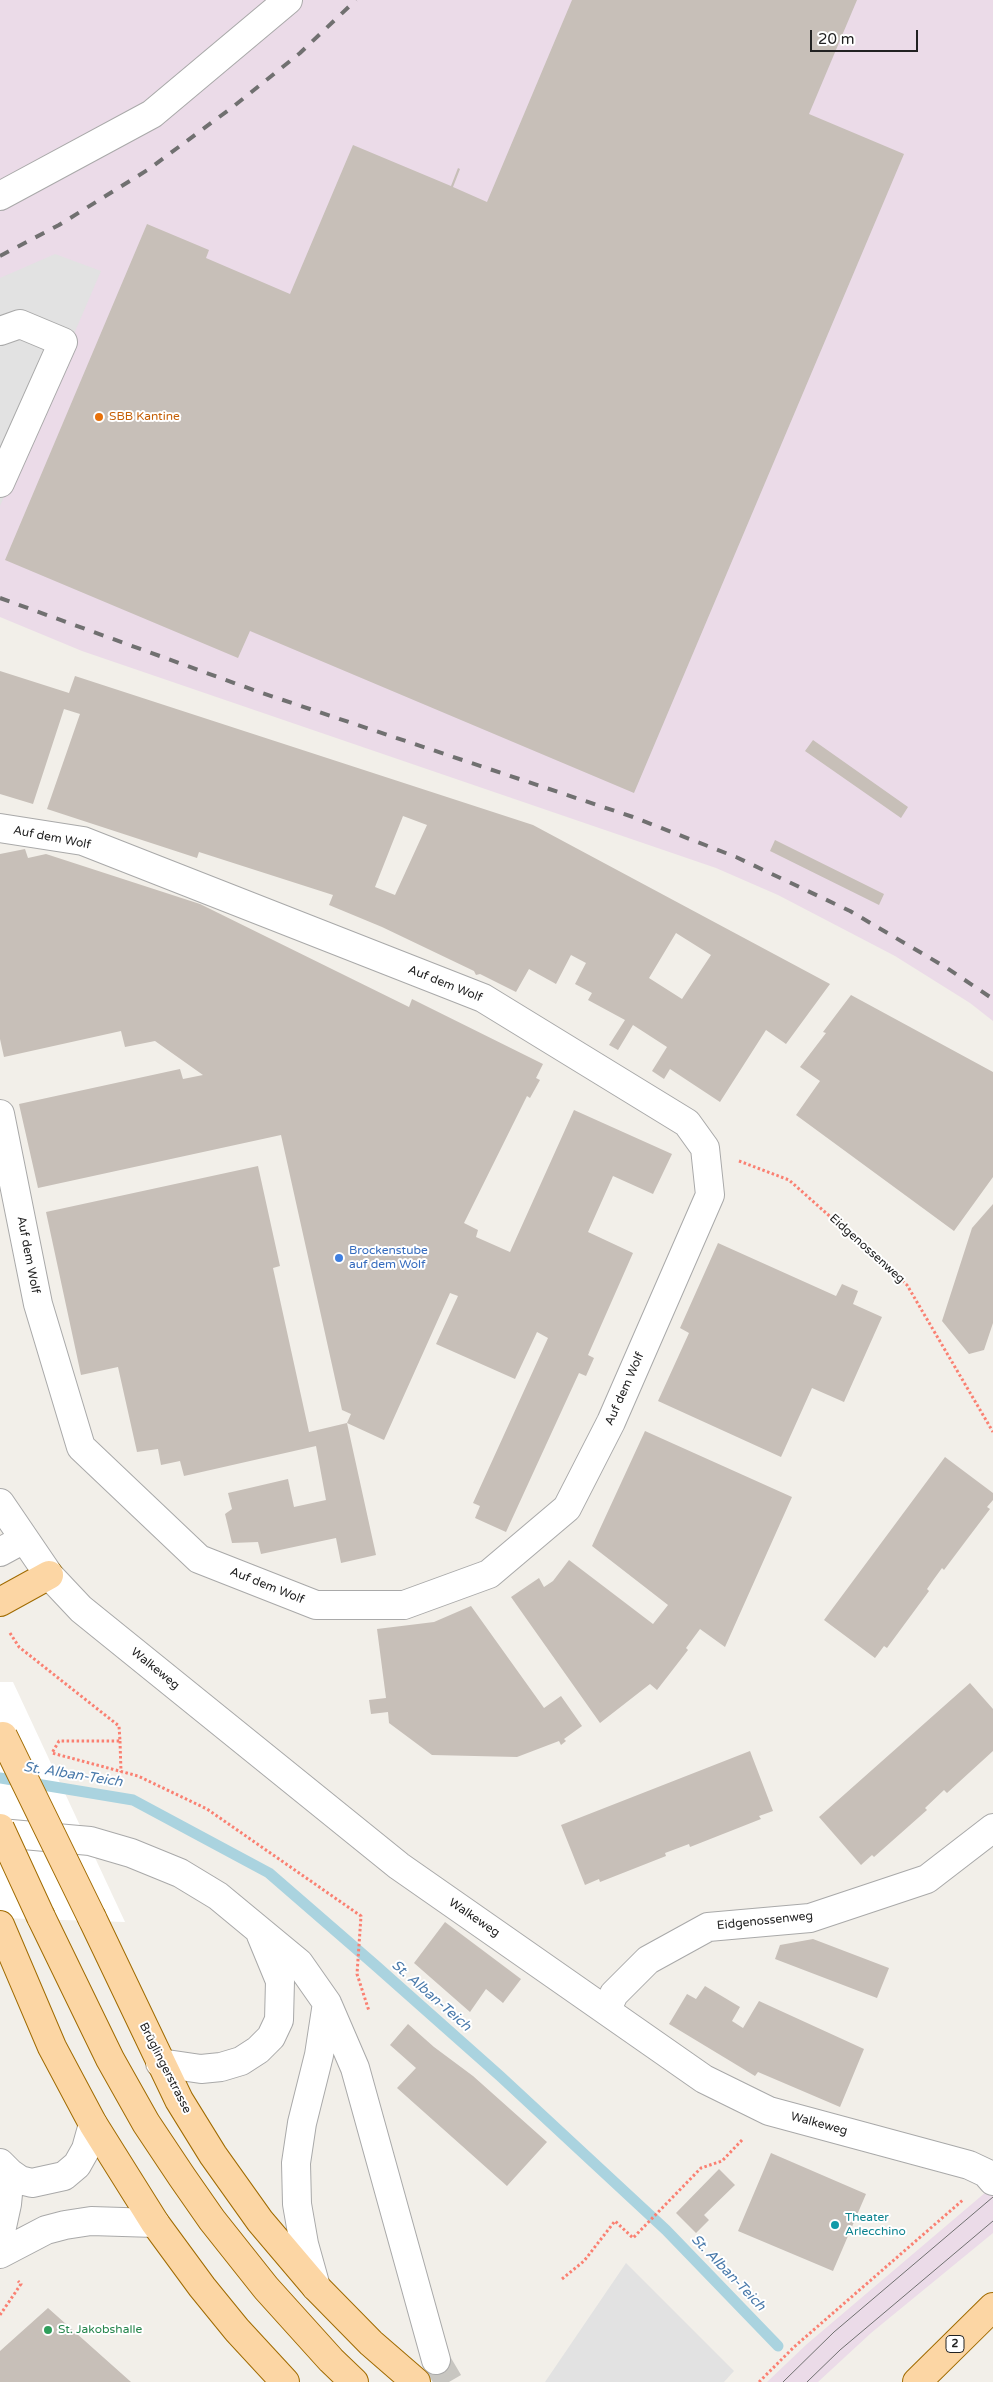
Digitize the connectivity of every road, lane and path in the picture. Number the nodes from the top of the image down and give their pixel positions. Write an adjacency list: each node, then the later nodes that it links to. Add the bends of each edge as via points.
1 (288, 0): 2 (street, via 152,114)
2 (0, 196)
3 (0, 331): 4 (street, via 20,324 63,342)
4 (0, 482)
5 (0, 828): 7 (street, Auf dem Wolf, via 83,841 483,998 688,1123)
6 (0, 1114): 7 (street, Auf dem Wolf, via 38,1304 81,1447 199,1559 316,1605 404,1605 489,1574 567,1508 611,1422 710,1196)
7 (705, 1148): 8 (path, Eidgenossenweg, via 789,1180 907,1285)
8 (993, 1432)
9 (0, 1503): 10 (street, Walkeweg)
10 (24, 1539): 11 (street); 12 (street, Walkeweg)
11 (0, 1552)
12 (49, 1575): 13 (main road); 25 (street, Walkeweg, via 81,1608 399,1866)
13 (0, 1602)
14 (10, 1632): 16 (path, via 19,1647 119,1726)
15 (1, 1731): 26 (main road, Brüglingerstrasse, bridge)
16 (120, 1741): 17 (path); 17 (path, via 59,1741 52,1753)
17 (121, 1772): 23 (path, via 138,1776 207,1809 362,1916)
18 (0, 1828): 39 (main road, bridge, via 110,2059 146,2123 250,2269 288,2314)
19 (993, 1828): 25 (street, Eidgenossenweg, via 927,1879 810,1918 708,1927 648,1960 614,1994)
20 (0, 1833): 21 (street, via 90,1841 131,1853 180,1873 218,1896)
21 (256, 1928): 24 (street, via 298,1963); 26 (street, via 280,1981 279,2020 271,2037 241,2061 221,2067 201,2069)
22 (1, 1931): 27 (main road, via 52,2047)
23 (357, 1974)
24 (327, 2003): 35 (street, via 296,2162 297,2204); 37 (street, via 355,2068)
25 (607, 2009): 30 (street, Walkeweg, via 704,2079 769,2110 932,2154 969,2166)
26 (160, 2063): 35 (main road, Brüglingerstrasse, via 178,2100 213,2156 260,2221)
27 (94, 2124): 29 (street, via 77,2165 64,2176 32,2183 20,2180); 31 (main road)
28 (742, 2139): 34 (path, via 722,2161 701,2168 633,2238 616,2221 584,2261)
29 (5, 2168): 32 (street, via 7,2204)
30 (991, 2179): 41 (path, via 794,2347)
31 (155, 2223): 33 (street, via 91,2221 64,2225 38,2234); 38 (main road, via 207,2294)
32 (0, 2236)
33 (0, 2254)
34 (562, 2278)
35 (316, 2287): 40 (main road, Brüglingerstrasse, via 371,2343)
36 (993, 2307): 42 (main road, 2)
37 (436, 2360)
38 (285, 2382)
39 (354, 2382)
40 (416, 2382)
41 (759, 2382)
42 (917, 2382)

